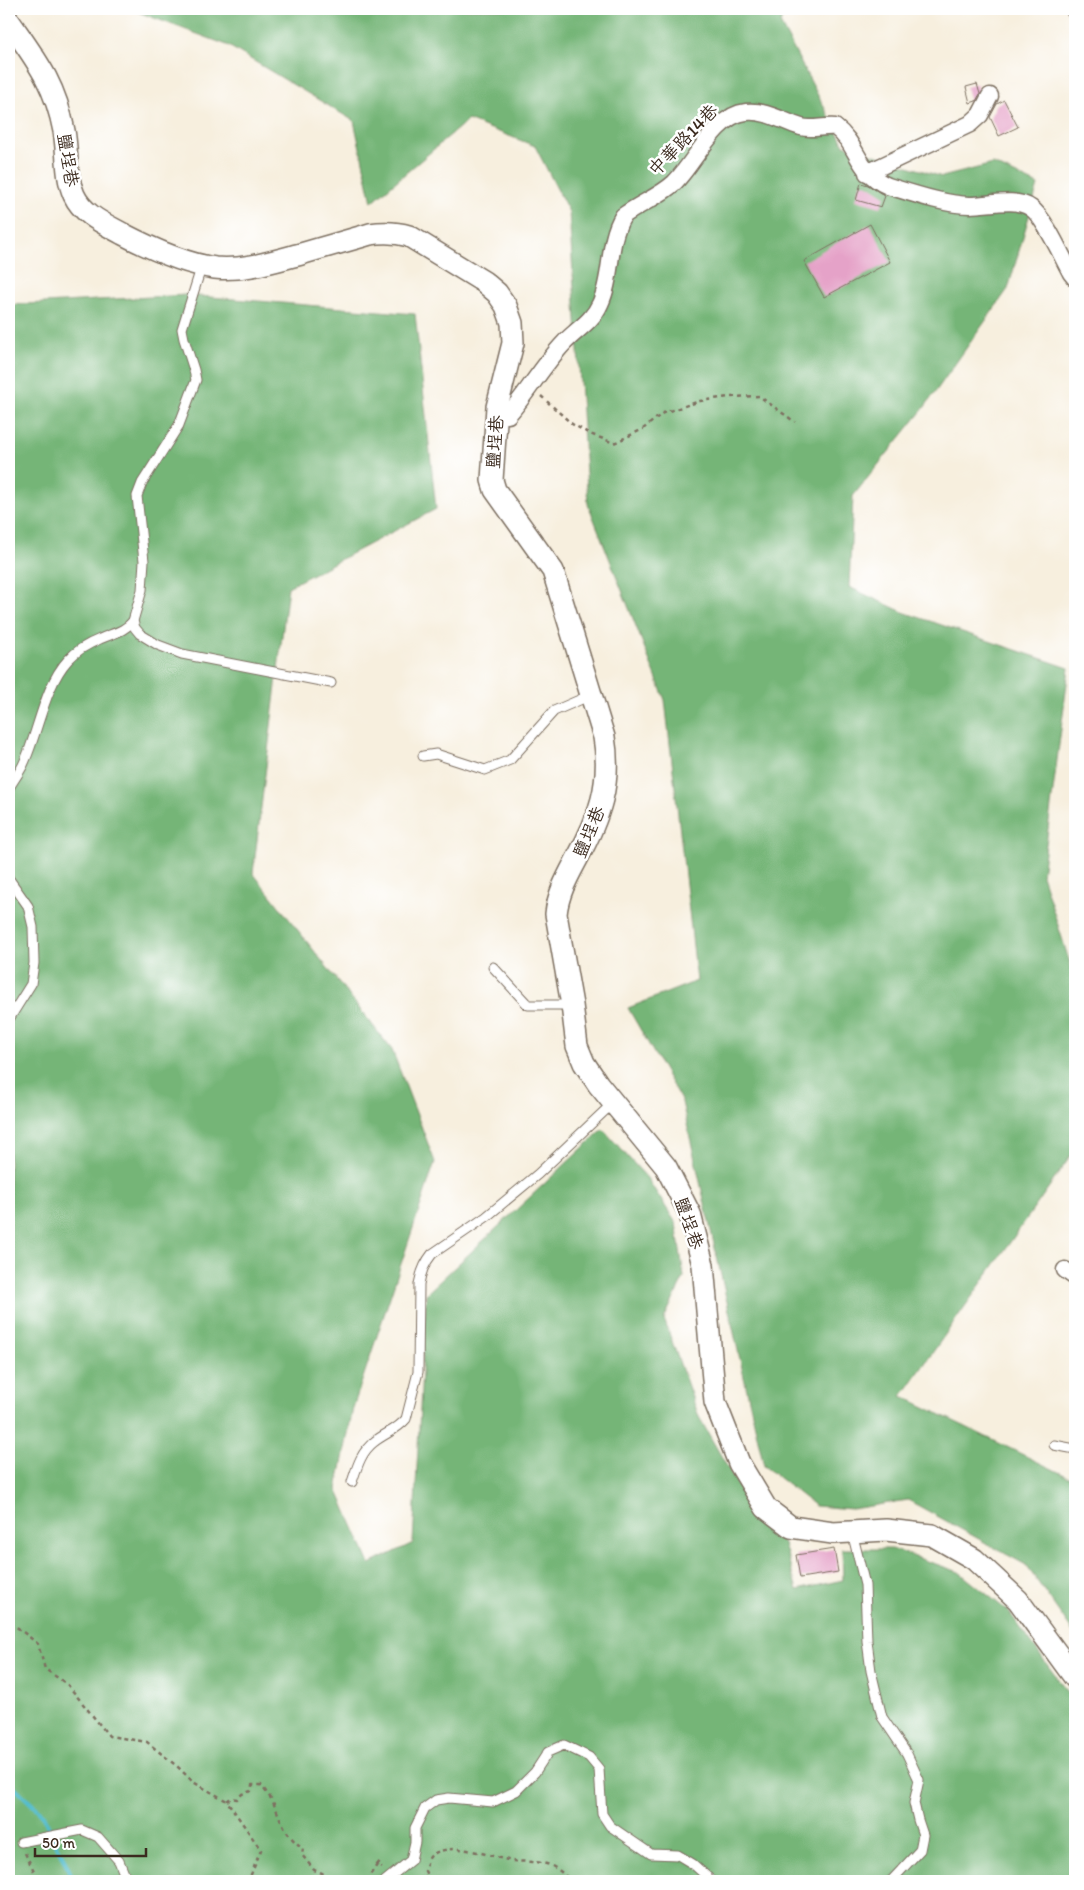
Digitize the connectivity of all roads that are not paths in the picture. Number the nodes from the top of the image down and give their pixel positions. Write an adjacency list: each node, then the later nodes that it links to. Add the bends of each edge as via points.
1 (9, 21): 4 (street, 鹽埕巷, via 42,68 59,107 74,196 96,220 160,252)
2 (990, 96): 3 (street, via 970,124)
3 (867, 173): 5 (street, 中華路14巷, via 888,186 924,196 968,205 1013,203 1031,208 1040,217); 6 (street, 中華路14巷, via 848,139 835,127 801,127 760,112 733,115 719,127 674,183 623,216 615,234 600,304 585,326 564,343 508,415 502,415)
4 (202, 265): 6 (street, 鹽埕巷, via 243,268 370,234 384,232 409,236 484,282 506,306 512,324 513,343); 7 (lane, via 182,328 196,380 179,424 137,496 144,561 142,590)
5 (1075, 278)
6 (497, 407): 9 (street, 鹽埕巷, via 492,480 495,490 553,571)
7 (133, 621): 8 (lane, via 140,634 182,654); 11 (lane, via 119,633 99,639 68,660 57,677 22,766)
8 (331, 683)
9 (591, 695): 10 (lane, via 554,711 510,760 485,770 436,754); 14 (street, 鹽埕巷, via 606,750 604,795 591,833 557,900 556,914)
10 (423, 756)
11 (9, 788)
12 (9, 879): 15 (lane, via 28,906 33,928 34,964 31,984)
13 (493, 967): 14 (lane, via 528,1005)
14 (572, 1005): 16 (street, 鹽埕巷, via 577,1046 584,1063)
15 (9, 1019)
16 (614, 1103): 19 (lane, via 538,1174 486,1217 432,1254 426,1262 419,1284 418,1372 406,1419 366,1449); 20 (street, 鹽埕巷, via 666,1167 690,1214 703,1265 715,1402 739,1463 766,1508 791,1527 833,1533)
17 (1054, 1445): 18 (lane)
18 (1075, 1449)
19 (352, 1482)
20 (852, 1532): 21 (street, 鹽埕巷, via 886,1530 932,1535 974,1559 1018,1600); 26 (lane, via 865,1585 867,1641 882,1717 907,1754 919,1780 914,1803 923,1835 920,1850)
21 (1075, 1678)
22 (21, 1842): 23 (lane, via 82,1830 98,1837 119,1861)
23 (127, 1881)
24 (385, 1881): 25 (lane, via 411,1860 415,1828 425,1808 436,1800 449,1798 494,1802 516,1791 535,1772 548,1752 564,1745 589,1757 599,1769 602,1814 610,1826 651,1854 678,1855)
25 (712, 1881)
26 (891, 1881)

